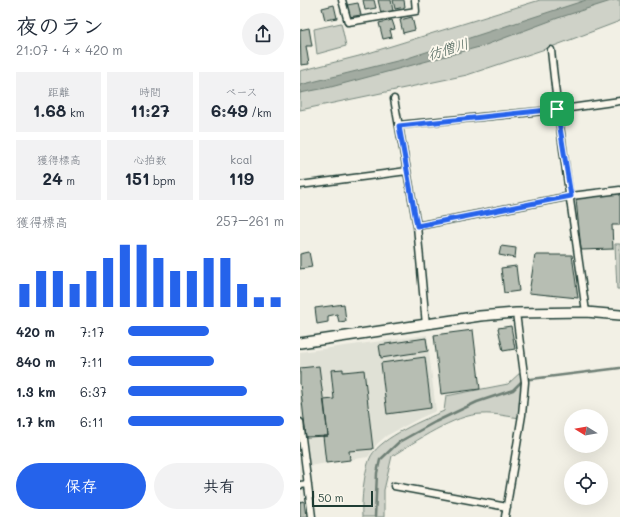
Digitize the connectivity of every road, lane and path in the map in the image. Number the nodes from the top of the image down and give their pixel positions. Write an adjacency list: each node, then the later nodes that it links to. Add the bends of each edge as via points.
1 (342, 0): 2 (street, via 348,22 416,11)
2 (415, 0)
3 (551, 50): 6 (street)
4 (394, 99): 7 (street)
5 (620, 101): 6 (street)
6 (557, 109): 7 (street); 11 (street)
7 (399, 126): 8 (street)
8 (407, 171): 9 (street); 12 (street)
9 (300, 185)
10 (620, 190): 11 (street)
11 (571, 196): 12 (street); 13 (street)
12 (417, 226): 16 (street)
13 (586, 312): 14 (street); 15 (street)
14 (516, 313): 16 (street); 22 (street, via 525,382)
15 (620, 315)
16 (426, 325): 17 (street)
17 (300, 343)
18 (300, 422): 19 (street)
19 (308, 484): 20 (street); 23 (street)
20 (300, 485)
21 (394, 486): 22 (street)
22 (507, 506): 24 (street)
23 (312, 517)
24 (505, 517)

